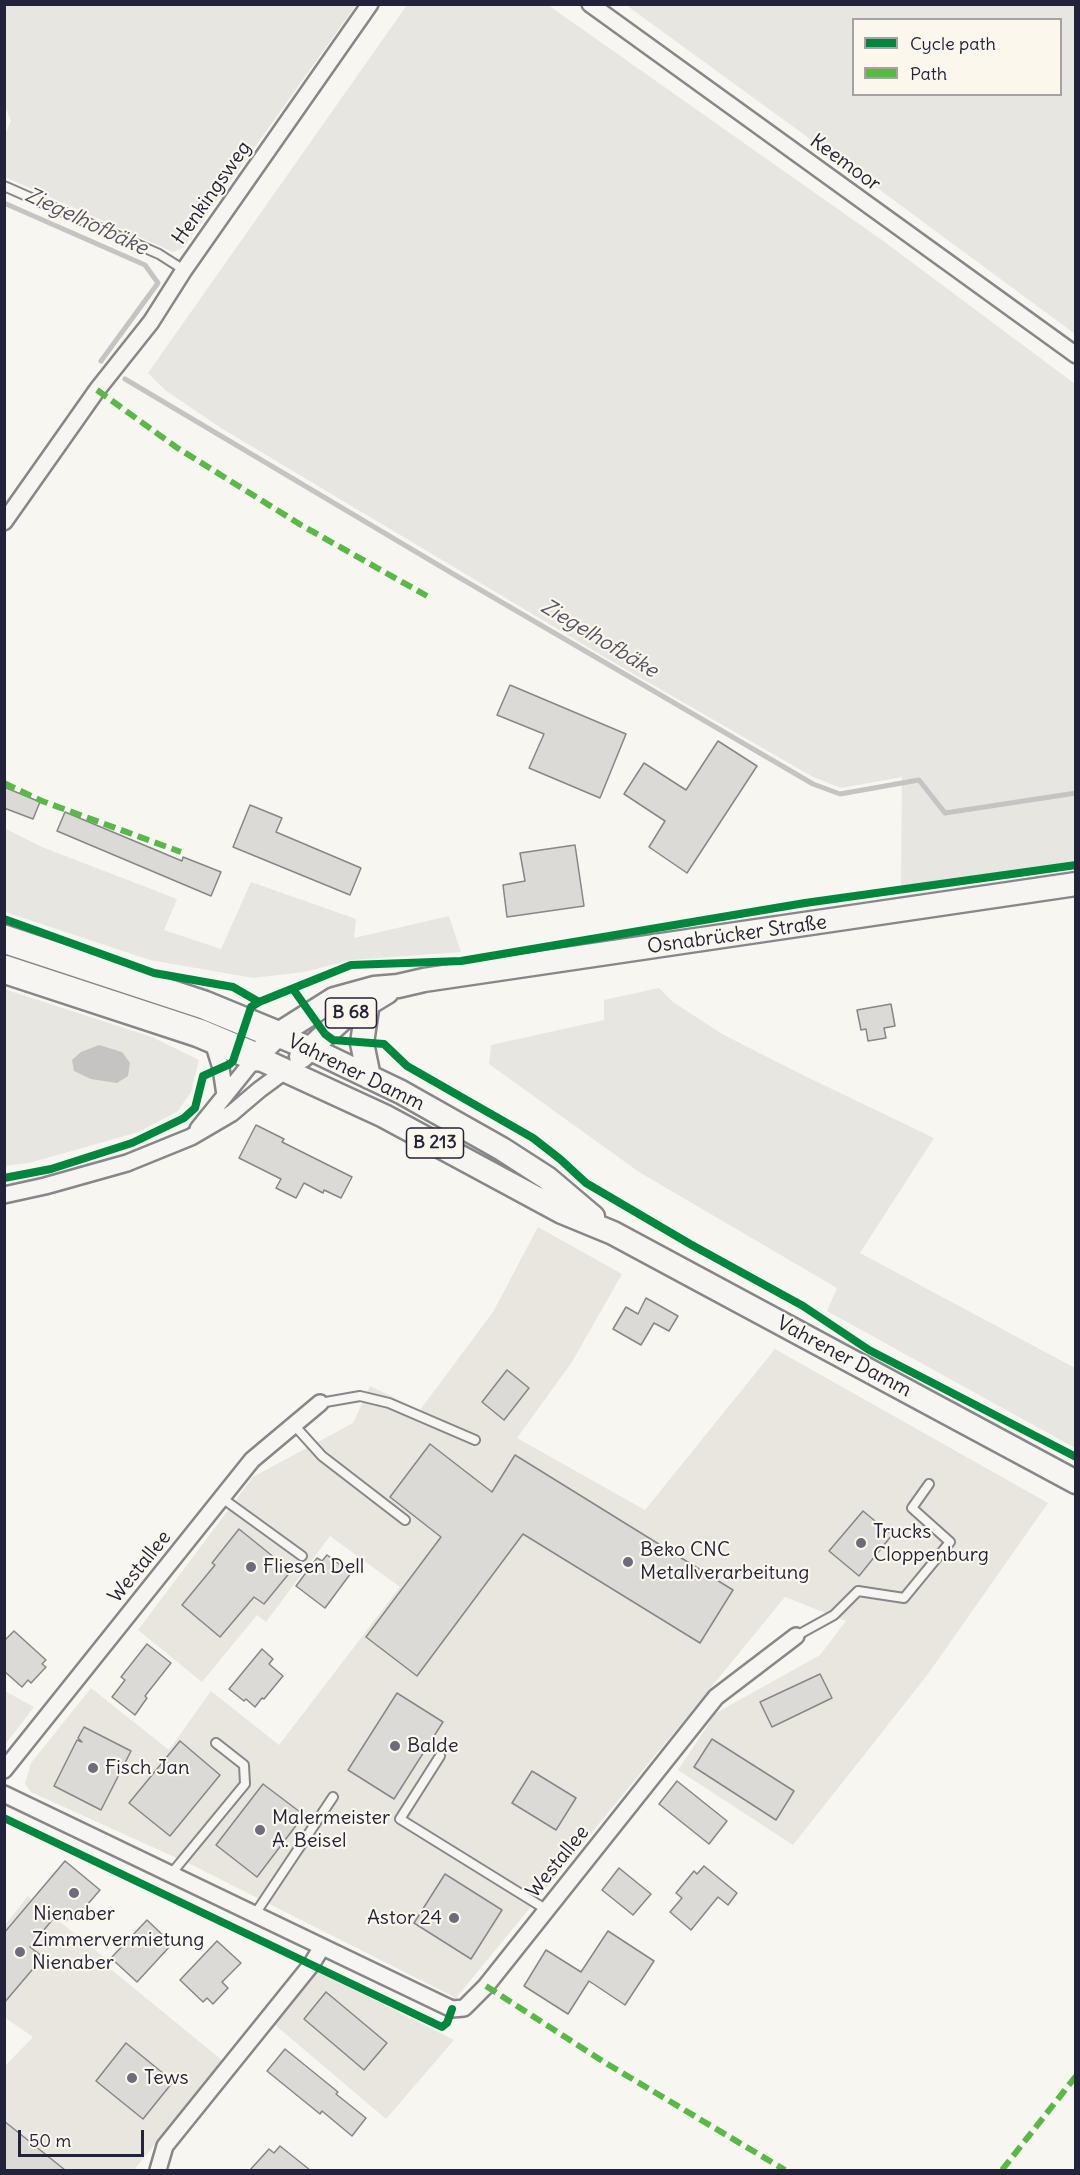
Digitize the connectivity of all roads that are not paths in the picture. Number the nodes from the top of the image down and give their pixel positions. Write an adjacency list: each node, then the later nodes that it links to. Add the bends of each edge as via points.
1 (370, 4): 4 (street, Henkingsweg)
2 (590, 4): 5 (street, Keemoor)
3 (4, 186): 4 (lane, via 159,254)
4 (184, 270): 6 (street, Henkingsweg, via 151,322 97,390)
5 (1076, 355)
6 (4, 522)
7 (1076, 884): 10 (main road, Osnabrücker Straße / B 68)
8 (4, 939): 12 (highway, B 213, via 204,1005)
9 (4, 969): 13 (highway, B 213)
10 (398, 986): 11 (main road, Osnabrücker Straße / B 68); 12 (main road, Osnabrücker Straße / B 68, via 334,999)
11 (368, 1002): 14 (main road, Osnabrücker Straße / B 68, via 341,1020); 17 (main road, B 68, via 362,1043)
12 (277, 1035): 14 (main road, Vahrener Damm / B 213); 15 (main road, Osnabrücker Straße / B 68)
13 (212, 1039): 15 (highway, B 213); 18 (street)
14 (311, 1049): 16 (main road, Osnabrücker Straße / B 68); 17 (main road, Vahrener Damm / B 213)
15 (256, 1057): 16 (main road, Vahrener Damm / B 213); 18 (street)
16 (286, 1070): 19 (street, via 232,1113); 21 (main road, Vahrener Damm / B 213, via 384,1116 562,1212)
17 (369, 1077): 21 (main road, Vahrener Damm / B 213, via 502,1149 547,1178)
18 (225, 1095): 19 (street)
19 (191, 1137): 20 (street, via 127,1163)
20 (4, 1195)
21 (613, 1233): 25 (main road, Vahrener Damm / B 213)
22 (320, 1403): 23 (street, Westallee); 24 (lane, via 360,1396 389,1403)
23 (294, 1425): 27 (street, Westallee, via 252,1460); 28 (lane, via 322,1456)
24 (475, 1440)
25 (1076, 1482)
26 (929, 1484): 30 (lane, via 912,1508 951,1542 904,1598 858,1592 834,1615)
27 (222, 1498): 29 (lane); 33 (street, Westallee)
28 (405, 1520)
29 (302, 1556)
30 (796, 1635): 37 (street, Westallee, via 716,1697)
31 (216, 1743): 36 (lane, via 244,1765 245,1784)
32 (440, 1756): 37 (lane, via 400,1819)
33 (4, 1770)
34 (4, 1794): 36 (street, Westallee)
35 (333, 1797): 38 (lane)
36 (171, 1874): 38 (street, Westallee)
37 (547, 1910): 39 (street, Westallee, via 486,1986 464,2007 452,2010)
38 (255, 1914): 39 (street, Westallee)
39 (322, 1947): 40 (street, via 165,2146)
40 (158, 2170)

